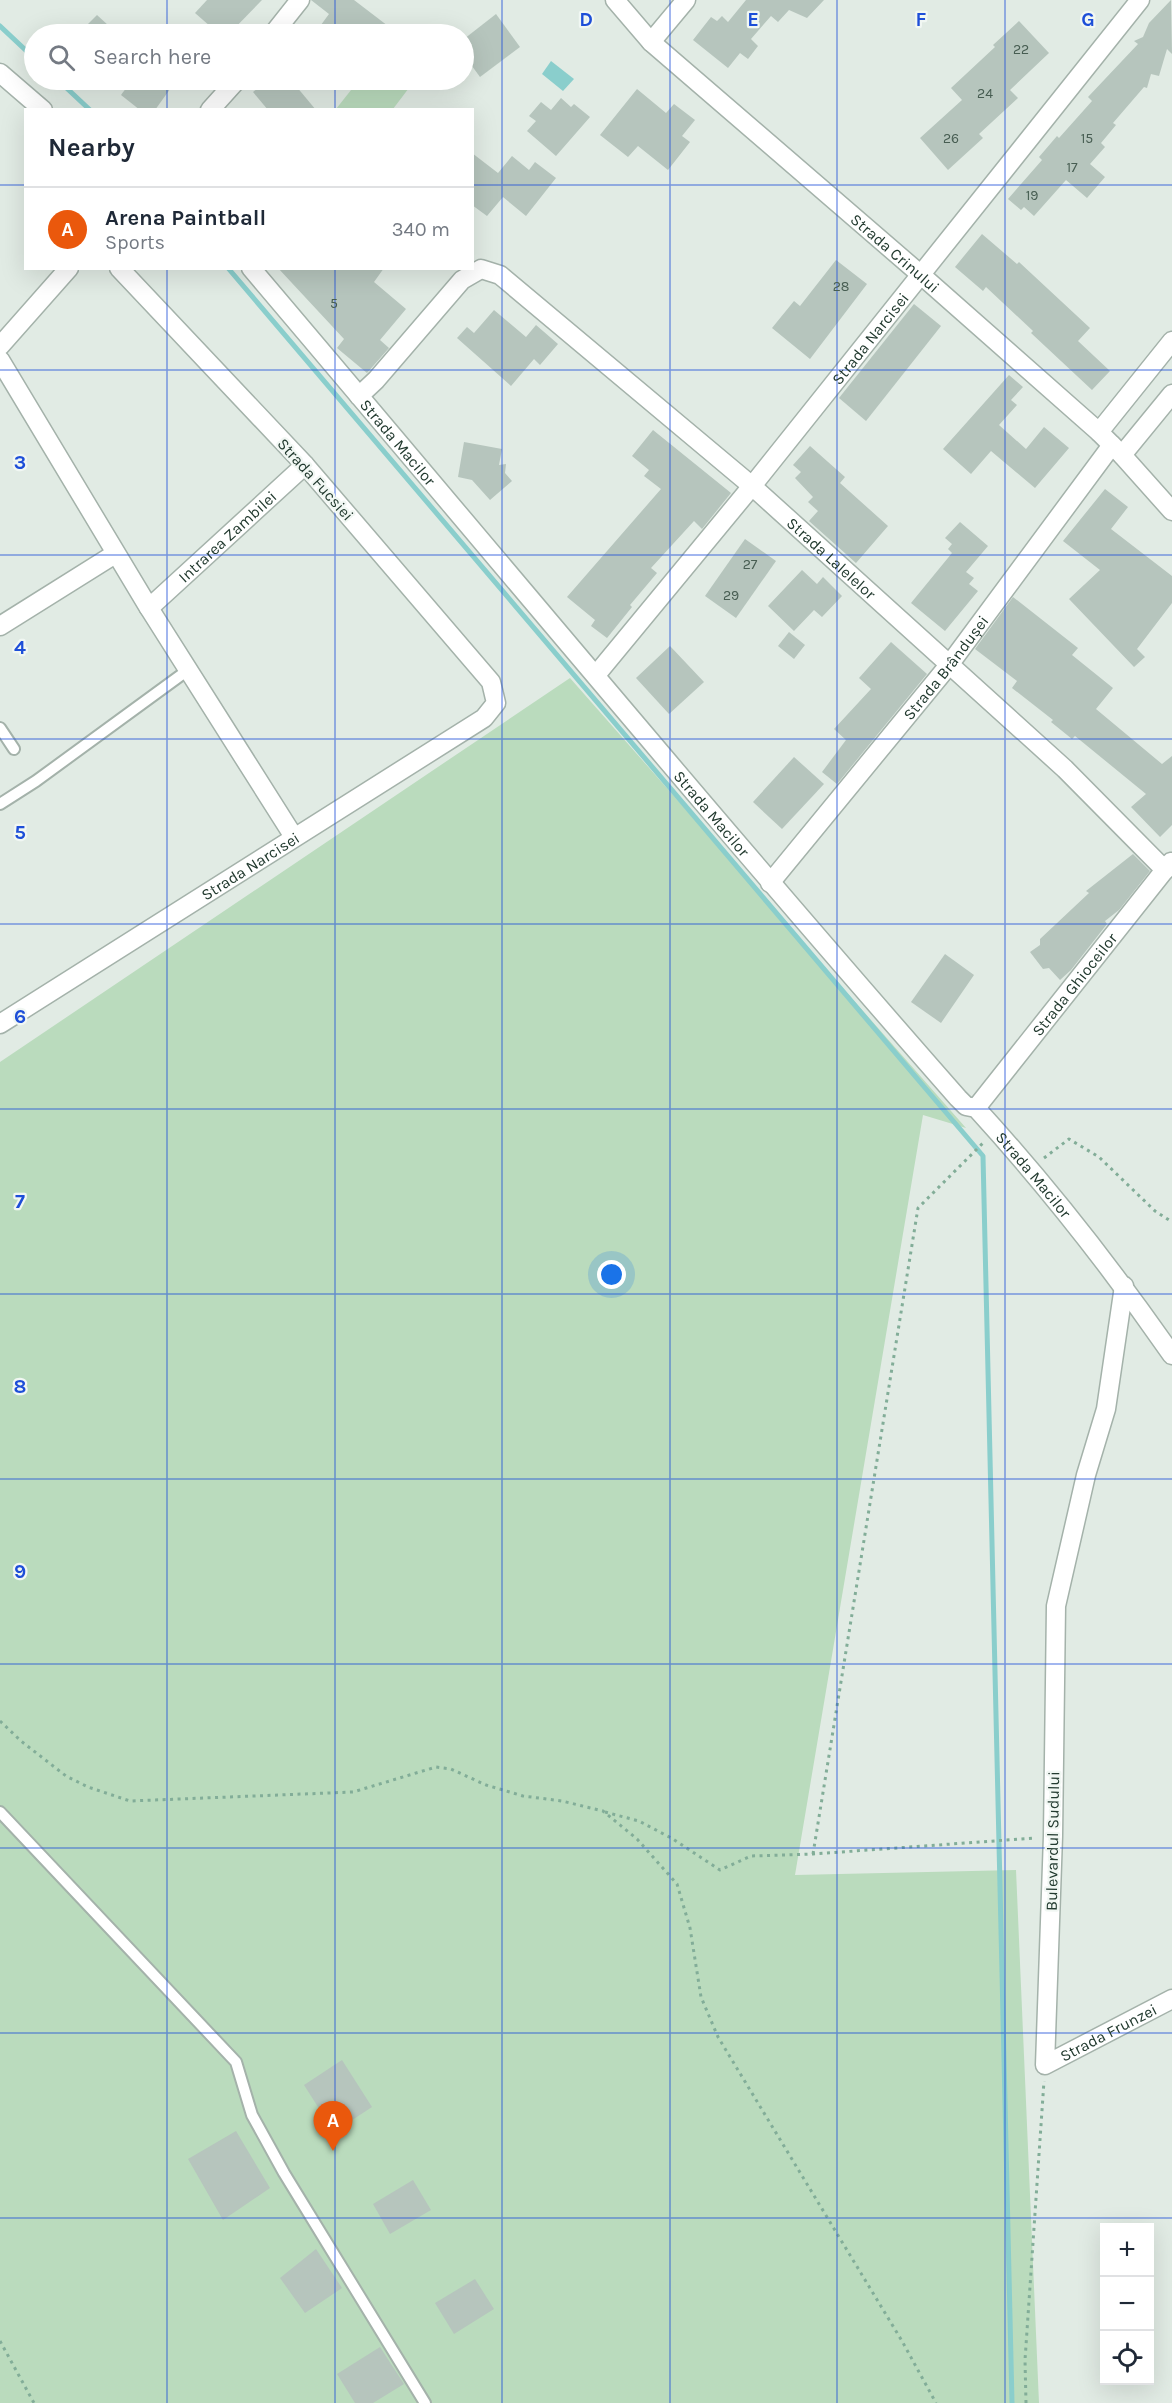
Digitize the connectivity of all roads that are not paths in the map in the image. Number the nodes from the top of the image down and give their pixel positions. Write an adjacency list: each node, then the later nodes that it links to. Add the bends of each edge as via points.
1 (300, 0): 5 (street)
2 (615, 0): 6 (street, Strada Crinului)
3 (686, 0): 6 (street)
4 (1140, 0): 14 (street, Strada Narcisei)
5 (281, 24)
6 (651, 42): 14 (street, Strada Crinului)
7 (0, 73): 9 (street)
8 (228, 90): 10 (street)
9 (42, 108)
10 (212, 108)
11 (67, 270): 16 (street)
12 (121, 270): 21 (street, Strada Fucsiei)
13 (253, 270): 19 (street, Strada Macilor)
14 (920, 274): 20 (street, Strada Crinului); 22 (street, Strada Narcisei)
15 (1172, 341): 20 (street, Strada Brândușei)
16 (0, 346)
17 (0, 360): 24 (street)
18 (1172, 394): 20 (street, Strada Brândușei)
19 (359, 396): 22 (street, Strada Lalelelor, via 462,280 481,269 500,275); 29 (street, Strada Macilor)
20 (1111, 444): 23 (street, Strada Crinului); 27 (street, Strada Brândușei)
21 (305, 465): 25 (street, Intrarea Zambilei); 30 (street, Strada Fucsiei, via 491,682)
22 (752, 486): 27 (street, Strada Lalelelor); 29 (street, Strada Narcisei)
23 (1172, 511)
24 (116, 554): 25 (street); 26 (street)
25 (149, 609): 28 (street)
26 (0, 626)
27 (949, 665): 35 (street, Strada Lalelelor); 36 (street, Strada Brândușei)
28 (188, 670): 33 (lane); 34 (street)
29 (596, 675): 36 (street, Strada Macilor)
30 (496, 703): 34 (street, Strada Narcisei, via 484,718)
31 (0, 728): 32 (lane)
32 (14, 749)
33 (0, 804)
34 (294, 837): 37 (street, Strada Narcisei)
35 (1168, 865): 38 (street, Strada Ghioceilor)
36 (770, 883): 38 (street, Strada Macilor, via 958,1098 966,1106)
37 (0, 1024)
38 (976, 1108): 39 (street, Strada Macilor, via 1031,1168)
39 (1124, 1286): 40 (street, Strada Macilor); 43 (street, Bulevardul Sudului, via 1106,1409 1086,1474 1056,1606)
40 (1172, 1355)
41 (0, 1812): 44 (lane, via 236,2062 252,2115 278,2163)
42 (1172, 2000): 43 (street, Strada Frunzei)
43 (1045, 2064)
44 (425, 2403)

